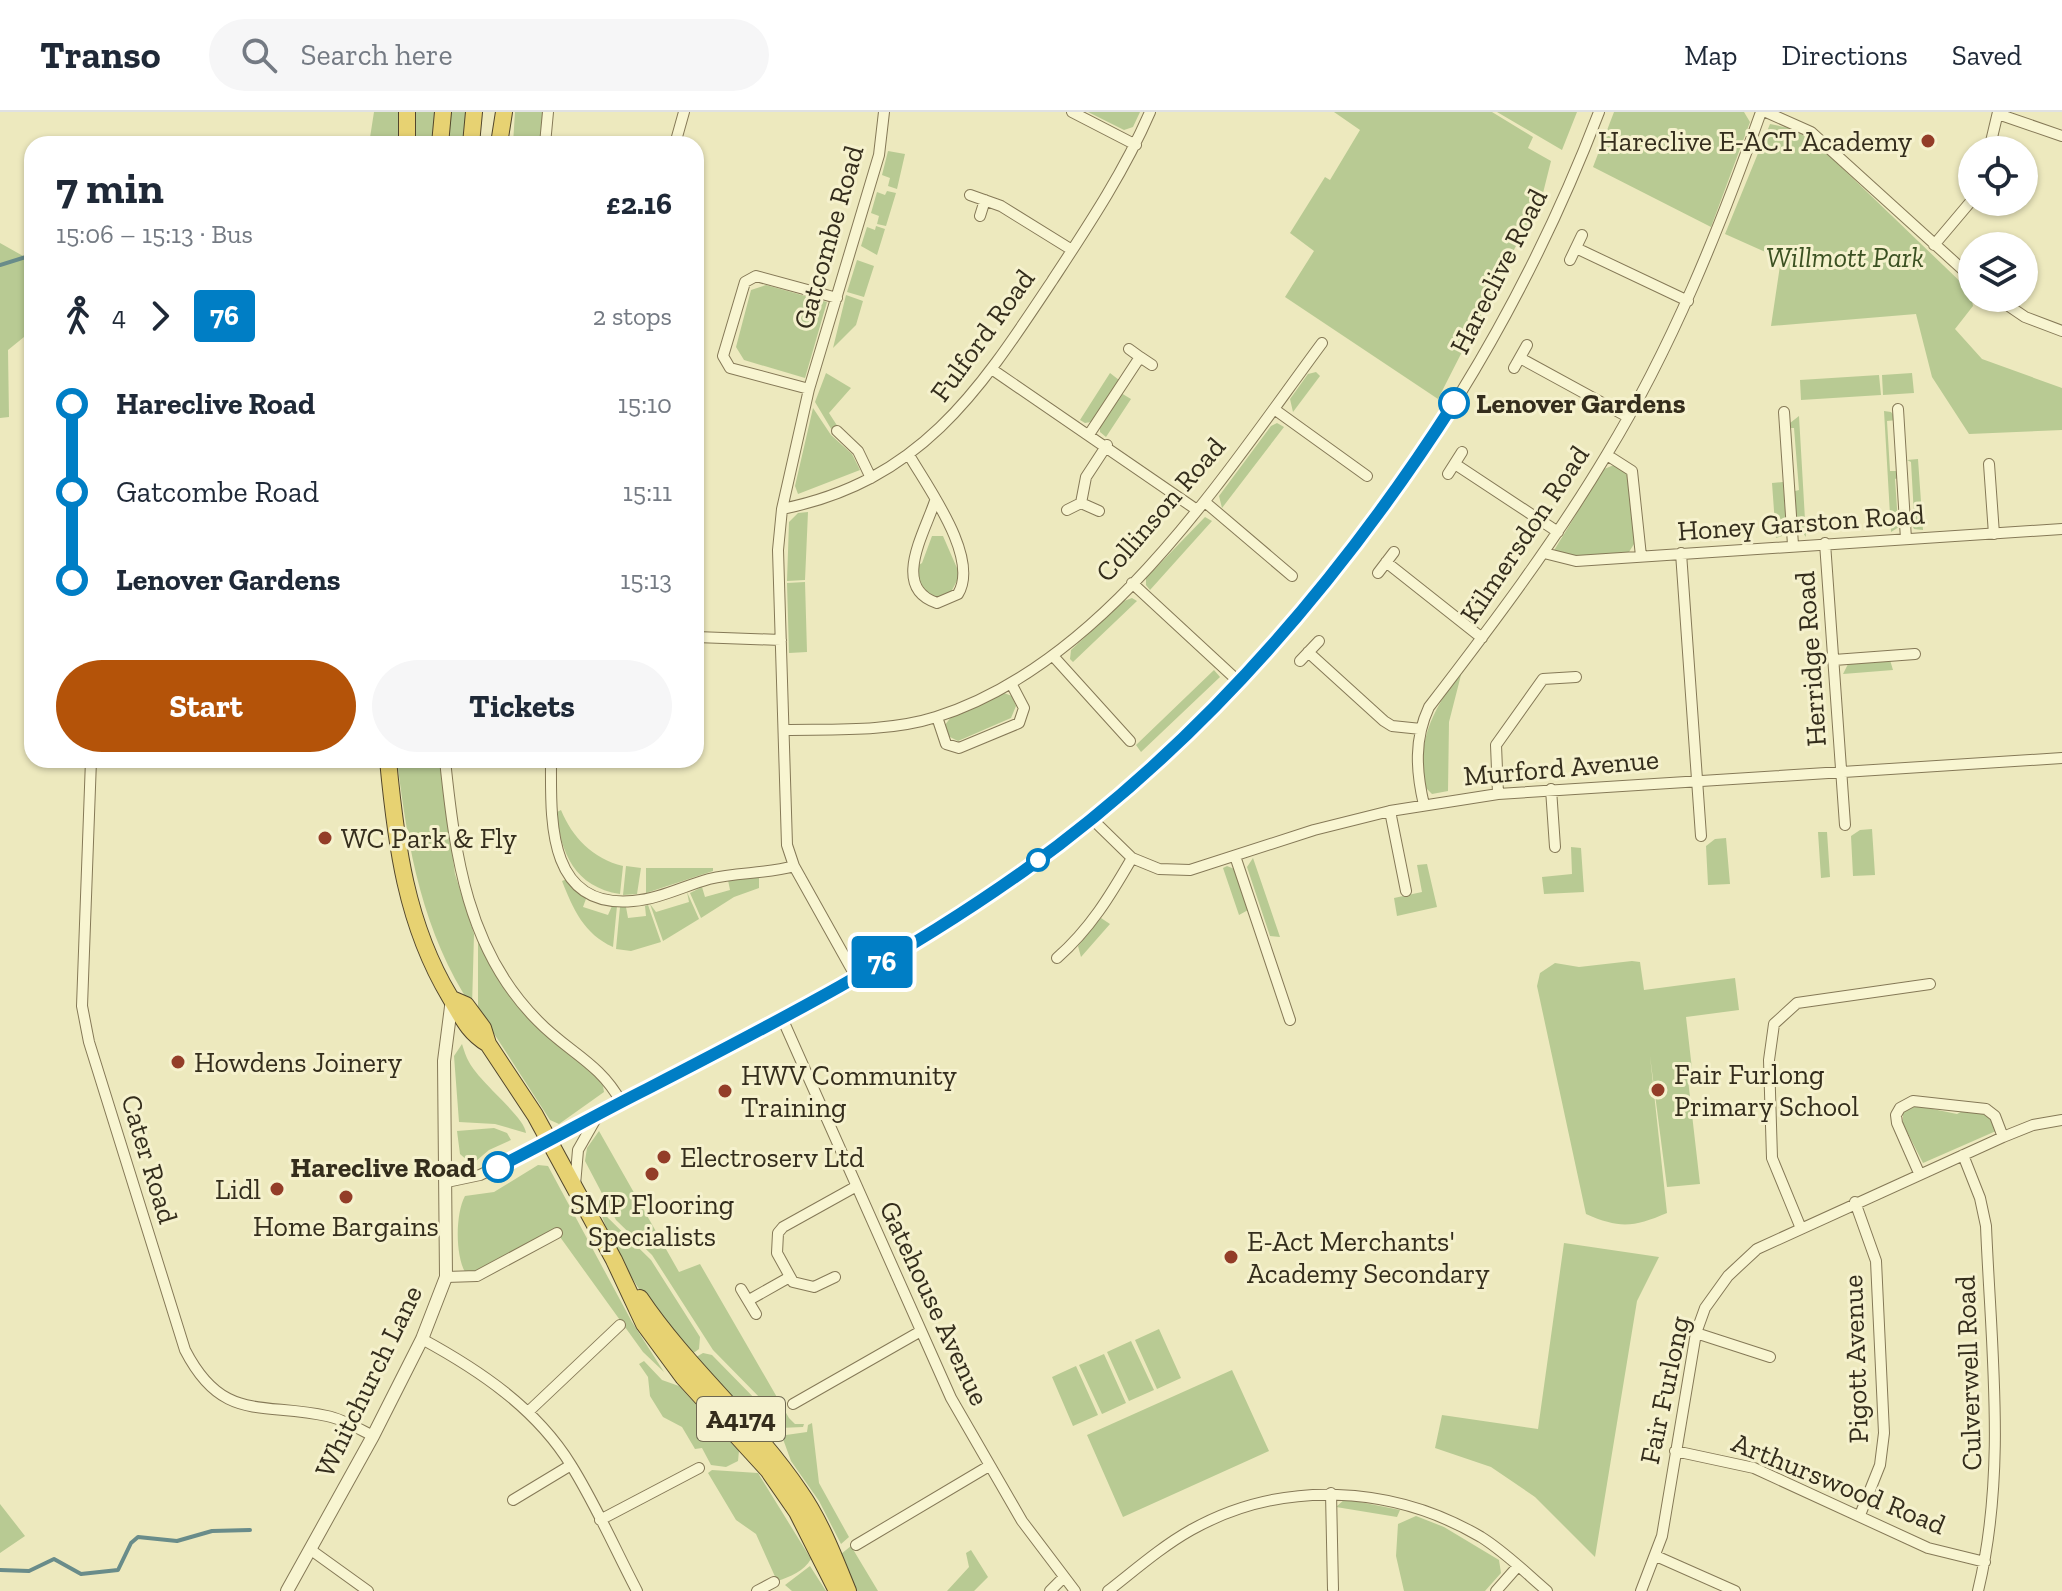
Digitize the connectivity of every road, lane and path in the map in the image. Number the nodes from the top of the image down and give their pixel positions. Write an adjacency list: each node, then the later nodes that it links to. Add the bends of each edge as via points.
1 (407, 112): 13 (highway)
2 (443, 112): 14 (highway)
3 (474, 112): 15 (highway)
4 (504, 112): 16 (highway)
5 (548, 112): 17 (street)
6 (684, 112): 18 (street)
7 (884, 112): 32 (street, Gatcombe Road, via 879,155)
8 (1072, 112): 21 (street)
9 (1150, 112): 21 (street, Fulford Road)
10 (1599, 112): 90 (street, Hareclive Road, via 1540,251 1493,342 1351,551)
11 (1763, 112): 27 (street, via 1811,132); 33 (street, Kilmersdon Road)
12 (1998, 113): 19 (street); 20 (street)
13 (407, 136)
14 (441, 136)
15 (472, 136)
16 (500, 136)
17 (546, 136)
18 (677, 136)
19 (1992, 136)
20 (2062, 136)
21 (1136, 145): 29 (street, Fulford Road)
22 (970, 195): 23 (street)
23 (985, 200): 24 (street); 29 (street)
24 (980, 216)
25 (1958, 216): 27 (street)
26 (1582, 235): 28 (street)
27 (1934, 245): 31 (street)
28 (1576, 248): 30 (street); 33 (street)
29 (1072, 250): 43 (street, Fulford Road)
30 (1570, 260)
31 (1958, 266)
32 (837, 298): 44 (street, Gatcombe Road); 44 (street, via 756,276 745,282 725,363)
33 (1688, 301): 48 (street, Kilmersdon Road)
34 (2018, 312): 35 (street)
35 (2062, 331)
36 (1322, 343): 45 (street, Collinson Road)
37 (1527, 345): 40 (street)
38 (1129, 349): 39 (street)
39 (1140, 357): 41 (street); 50 (street)
40 (1520, 358): 42 (street); 48 (street)
41 (1152, 365)
42 (1514, 368)
43 (993, 370): 50 (street); 53 (street, Fulford Road, via 947,424)
44 (809, 389): 63 (street, Gatcombe Road)
45 (1274, 409): 58 (street); 62 (street, Collinson Road)
46 (1898, 409): 69 (street)
47 (1784, 412): 71 (street)
48 (1628, 417): 54 (street, Kilmersdon Road)
49 (837, 431): 59 (street, via 858,451)
50 (1090, 433): 51 (street)
51 (1107, 445): 61 (street, via 1086,477); 62 (street)
52 (1462, 452): 55 (street)
53 (909, 455): 59 (street, Fulford Road); 60 (street)
54 (1607, 455): 67 (street, Kilmersdon Road); 75 (street, via 1632,471)
55 (1455, 464): 57 (street); 67 (street)
56 (1989, 464): 68 (street)
57 (1448, 474)
58 (1367, 476)
59 (871, 478): 63 (street, Fulford Road)
60 (935, 501): 60 (street, via 965,572 958,594 937,603 918,594 912,581)
61 (1081, 503): 64 (street); 65 (street)
62 (1201, 506): 78 (street); 79 (street, Collinson Road)
63 (782, 509): 82 (street, Gatcombe Road)
64 (1067, 510)
65 (1099, 511)
66 (2062, 529): 68 (street, Honey Garston Road)
67 (1558, 532): 73 (street, Kilmersdon Road)
68 (1994, 534): 69 (street, Honey Garston Road)
69 (1906, 539): 70 (street, Honey Garston Road)
70 (1825, 543): 71 (street, Honey Garston Road); 87 (street, Herridge Road)
71 (1793, 545): 74 (street, Honey Garston Road)
72 (1394, 552): 76 (street)
73 (1544, 553): 75 (street, Honey Garston Road, via 1576,561); 81 (street, Kilmersdon Road)
74 (1681, 553): 75 (street, Honey Garston Road); 102 (street)
75 (1641, 556)
76 (1386, 562): 77 (street); 81 (street)
77 (1378, 573)
78 (1292, 576)
79 (1132, 583): 86 (street, Collinson Road); 90 (street)
80 (704, 637): 82 (street)
81 (1482, 638): 93 (street, Kilmersdon Road, via 1429,707)
82 (781, 640): 94 (street, Gatcombe Road)
83 (1319, 641): 84 (street)
84 (1308, 652): 88 (street); 93 (street, via 1384,721)
85 (1915, 654): 87 (street)
86 (1054, 657): 91 (street, Collinson Road); 95 (street)
87 (1834, 660): 101 (street, Herridge Road)
88 (1300, 661)
89 (1576, 677): 104 (street, via 1543,679 1496,745)
90 (1238, 681): 107 (street, Hareclive Road)
91 (1012, 685): 92 (street, Collinson Road); 92 (street, via 1024,708 1019,723 959,748 946,744)
92 (937, 717): 94 (street, Collinson Road, via 863,728)
93 (1421, 729): 105 (street, Kilmersdon Road, via 1417,771)
94 (785, 730): 113 (street, Gatcombe Road, via 787,845)
95 (1130, 741)
96 (2062, 758): 101 (street, Murford Avenue)
97 (91, 768): 150 (street, Cater Road, via 82,1006 185,1350 195,1370 223,1399 331,1416)
98 (389, 768): 120 (highway, A4174, via 408,901 428,958)
99 (446, 768): 123 (street, via 458,865 487,949 536,1020 606,1076)
100 (551, 768): 113 (street, via 553,844 567,873 598,896 629,902 729,875)
101 (1843, 771): 102 (street, Murford Avenue); 108 (street, Herridge Road)
102 (1697, 780): 103 (street, Murford Avenue); 109 (street)
103 (1551, 789): 104 (street, Murford Avenue); 110 (street)
104 (1498, 794): 105 (street, Murford Avenue)
105 (1424, 805): 106 (street, Murford Avenue)
106 (1390, 811): 111 (street, Murford Avenue); 114 (street)
107 (1091, 818): 112 (street, Murford Avenue); 119 (street, Hareclive Road, via 929,935)
108 (1845, 825)
109 (1701, 836)
110 (1555, 847)
111 (1235, 856): 112 (street, Murford Avenue, via 1190,870); 122 (street)
112 (1132, 858): 115 (street, via 1100,912)
113 (794, 866): 119 (street, Gatcombe Road)
114 (1406, 891)
115 (1067, 949): 116 (street); 117 (street)
116 (1057, 958)
117 (1076, 960)
118 (1920, 971): 134 (street, via 1926,985 1797,1003 1774,1024 1769,1060 1772,1158)
119 (856, 977): 121 (street, Hareclive Road)
120 (452, 999): 127 (highway, A4174, via 473,1035 488,1044); 130 (street, Whitchurch Lane, via 444,1061)
121 (782, 1018): 123 (street, Hareclive Road); 132 (street, Gatehouse Avenue)
122 (1290, 1020)
123 (621, 1102): 124 (street, Hareclive Road)
124 (599, 1113): 127 (street, Hareclive Road); 131 (street, via 578,1150)
125 (2062, 1120): 126 (street, Fair Furlong)
126 (2003, 1137): 128 (street, Fair Furlong); 129 (street, via 1995,1116 1986,1109 1913,1101 1896,1115)
127 (550, 1141): 130 (street, Hareclive Road, via 480,1175); 131 (highway, A4174)
128 (1963, 1155): 129 (street, Fair Furlong); 164 (street, Culverwell Road, via 1986,1226 1996,1458)
129 (1919, 1173): 133 (street, Fair Furlong)
130 (447, 1182): 137 (street, Whitchurch Lane)
131 (574, 1186): 136 (highway, A4174)
132 (855, 1187): 139 (street, via 783,1227 776,1245); 144 (street, Gatehouse Avenue)
133 (1855, 1202): 134 (street, Fair Furlong); 157 (street, Pigott Avenue, via 1876,1261 1884,1433 1880,1465)
134 (1800, 1226): 145 (street, Fair Furlong, via 1757,1249 1728,1276 1705,1308)
135 (557, 1233): 137 (street, via 477,1276)
136 (614, 1260): 173 (highway, A4174, via 657,1343 763,1463 797,1512); 174 (highway, A4174, via 687,1361 802,1493)
137 (446, 1277): 146 (street, Whitchurch Lane)
138 (835, 1277): 139 (street, via 814,1287)
139 (788, 1278): 141 (street)
140 (741, 1289): 141 (street)
141 (749, 1300): 142 (street)
142 (756, 1314)
143 (620, 1325): 149 (street)
144 (921, 1331): 148 (street); 153 (street, Gatehouse Avenue)
145 (1696, 1333): 147 (street); 151 (street, Fair Furlong)
146 (422, 1339): 149 (street, via 460,1360); 150 (street, Whitchurch Lane)
147 (1770, 1357)
148 (793, 1404)
149 (528, 1412): 152 (street)
150 (373, 1436): 162 (street, Whitchurch Lane)
151 (1675, 1451): 157 (street, Arthurswood Road, via 1744,1465); 163 (street, Fair Furlong)
152 (571, 1465): 156 (street); 158 (street)
153 (989, 1466): 159 (street); 166 (street, Gatehouse Avenue)
154 (699, 1468): 158 (street)
155 (1331, 1493): 165 (street, via 1396,1501 1439,1515 1485,1539); 168 (street); 177 (street, via 1256,1504 1210,1521 1172,1542)
156 (513, 1500)
157 (1860, 1515): 164 (street, Arthurswood Road, via 1928,1548)
158 (600, 1520): 171 (street)
159 (868, 1537): 160 (street); 161 (street)
160 (856, 1545)
161 (875, 1549)
162 (311, 1550): 169 (street, Whitchurch Lane); 170 (street)
163 (1656, 1556): 180 (street, Fair Furlong); 181 (street)
164 (1985, 1562): 182 (street, Culverwell Road)
165 (1518, 1566): 178 (street); 179 (street)
166 (1063, 1578): 175 (street); 176 (street, Gatehouse Avenue)
167 (774, 1582): 172 (street)
168 (1333, 1589)
169 (287, 1591)
170 (368, 1591)
171 (637, 1591)
172 (757, 1591)
173 (837, 1591)
174 (848, 1591)
175 (1050, 1591)
176 (1075, 1591)
177 (1108, 1591)
178 (1496, 1591)
179 (1547, 1591)
180 (1641, 1591)
181 (1735, 1591)
182 (1978, 1591)

